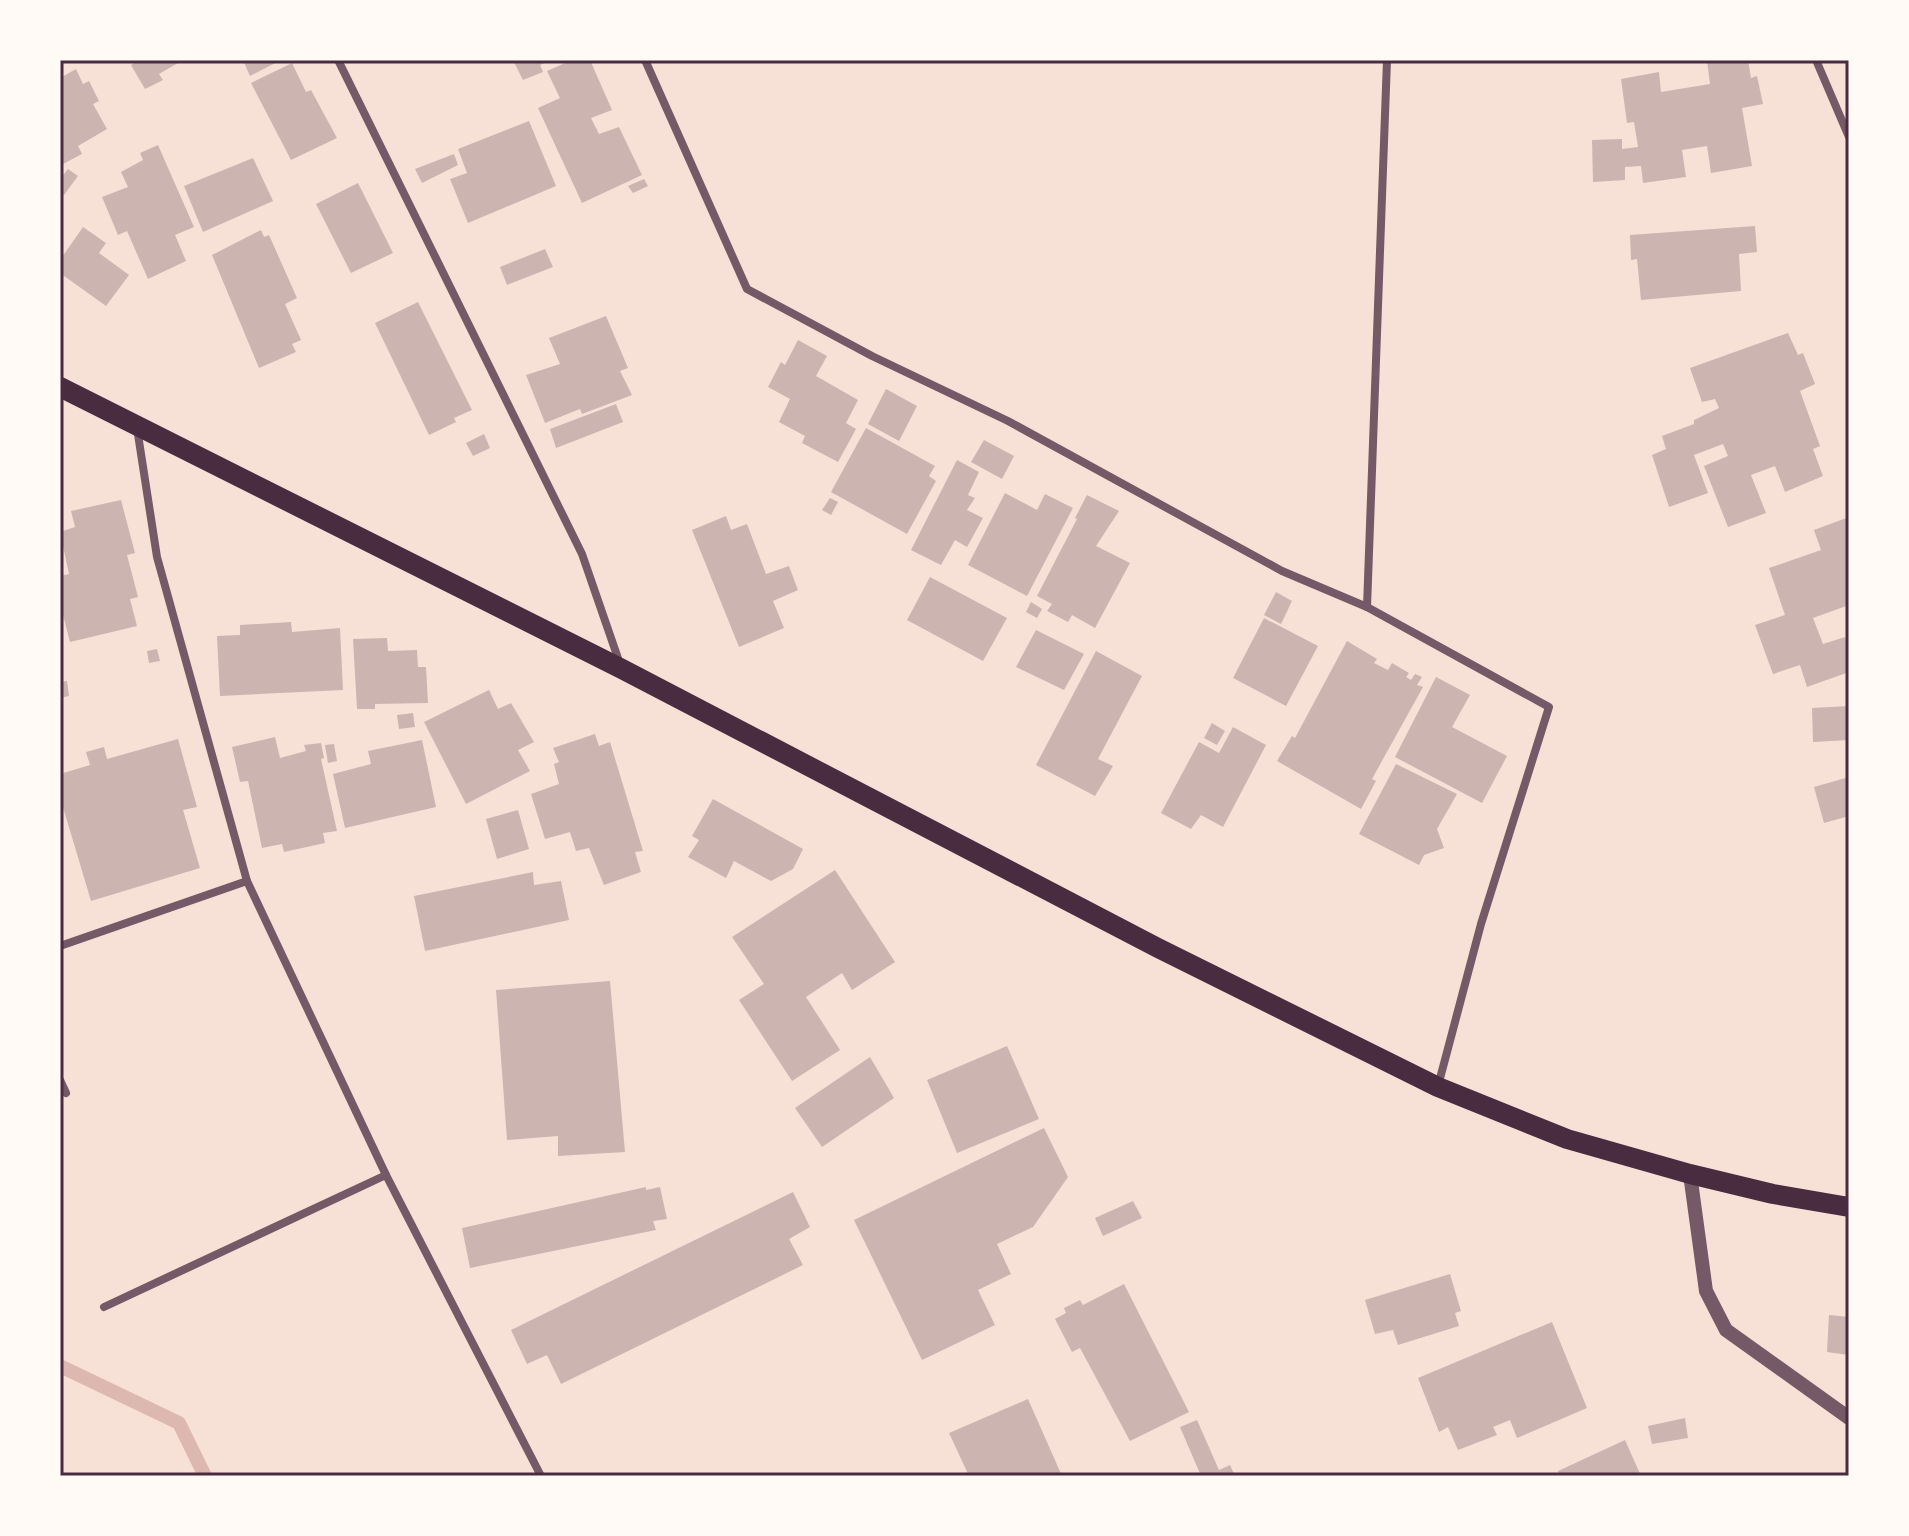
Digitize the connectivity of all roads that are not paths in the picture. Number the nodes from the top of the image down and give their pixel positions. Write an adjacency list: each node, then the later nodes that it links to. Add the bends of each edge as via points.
1 (338, 60): 9 (street, via 582,554)
2 (645, 60): 8 (street, via 747,289 1008,421 1282,571)
3 (1387, 60): 8 (street)
4 (1816, 60): 5 (street)
5 (1849, 137)
6 (60, 387): 7 (main road)
7 (137, 427): 9 (main road); 10 (street, via 157,557)
8 (1367, 607): 13 (street, via 1549,707 1481,924)
9 (622, 669): 13 (main road)
10 (247, 881): 11 (street); 16 (street)
11 (60, 946)
12 (60, 1080): 14 (street)
13 (1438, 1087): 15 (main road, via 1567,1139)
14 (66, 1093)
15 (1690, 1174): 17 (main road); 19 (street, via 1706,1291 1726,1330)
16 (386, 1175): 18 (street); 20 (street)
17 (1849, 1207)
18 (104, 1307)
19 (1849, 1418)
20 (541, 1476)

